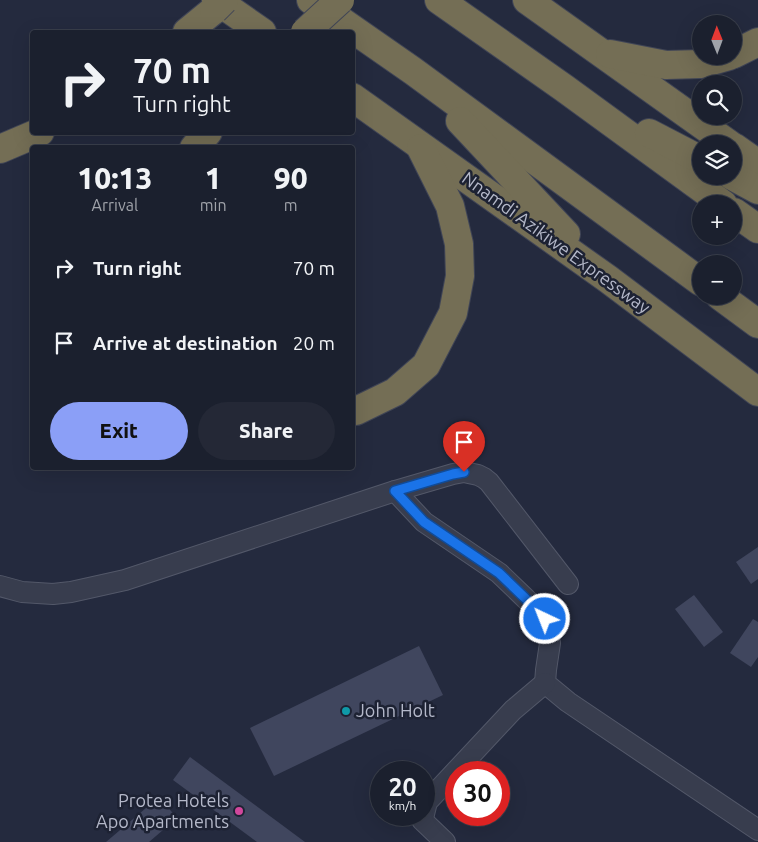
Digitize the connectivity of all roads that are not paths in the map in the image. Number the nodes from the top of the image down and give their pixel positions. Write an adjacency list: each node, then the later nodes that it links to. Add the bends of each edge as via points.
1 (312, 0): 9 (highway)
2 (340, 0): 8 (highway, bridge)
3 (439, 0): 16 (highway)
4 (526, 0): 13 (highway)
5 (218, 3): 6 (highway); 7 (highway)
6 (189, 30)
7 (259, 30)
8 (307, 30)
9 (354, 30)
10 (355, 31): 15 (highway)
11 (758, 42): 12 (highway)
12 (742, 50)
13 (600, 52): 14 (highway, via 666,65); 20 (highway)
14 (692, 64)
15 (412, 71): 32 (highway); 33 (highway)
16 (564, 88): 25 (highway); 29 (highway)
17 (355, 99): 21 (highway, Nnamdi Azikiwe Expressway)
18 (33, 135): 23 (highway)
19 (205, 135): 22 (highway)
20 (716, 135)
21 (419, 144): 33 (highway, Nnamdi Azikiwe Expressway); 37 (highway, via 450,206 459,244 460,276 453,313 426,365 395,392)
22 (197, 145)
23 (0, 149)
24 (742, 153): 26 (highway)
25 (692, 155)
26 (758, 164)
27 (742, 181): 28 (highway)
28 (758, 190)
29 (711, 195)
30 (742, 218): 31 (highway)
31 (758, 229)
32 (692, 275)
33 (608, 279): 36 (highway, Nnamdi Azikiwe Expressway)
34 (732, 305): 35 (highway)
35 (758, 324)
36 (758, 392)
37 (355, 410)
38 (395, 491): 39 (street, via 453,474 478,474); 40 (street, via 125,580 53,594 22,592); 41 (street, via 424,522 499,573 545,619 550,643)
39 (568, 584)
40 (0, 586)
41 (546, 683): 42 (street, via 513,710); 44 (street, via 568,702)
42 (435, 793)
43 (428, 826): 45 (street)
44 (758, 830)
45 (445, 842)

